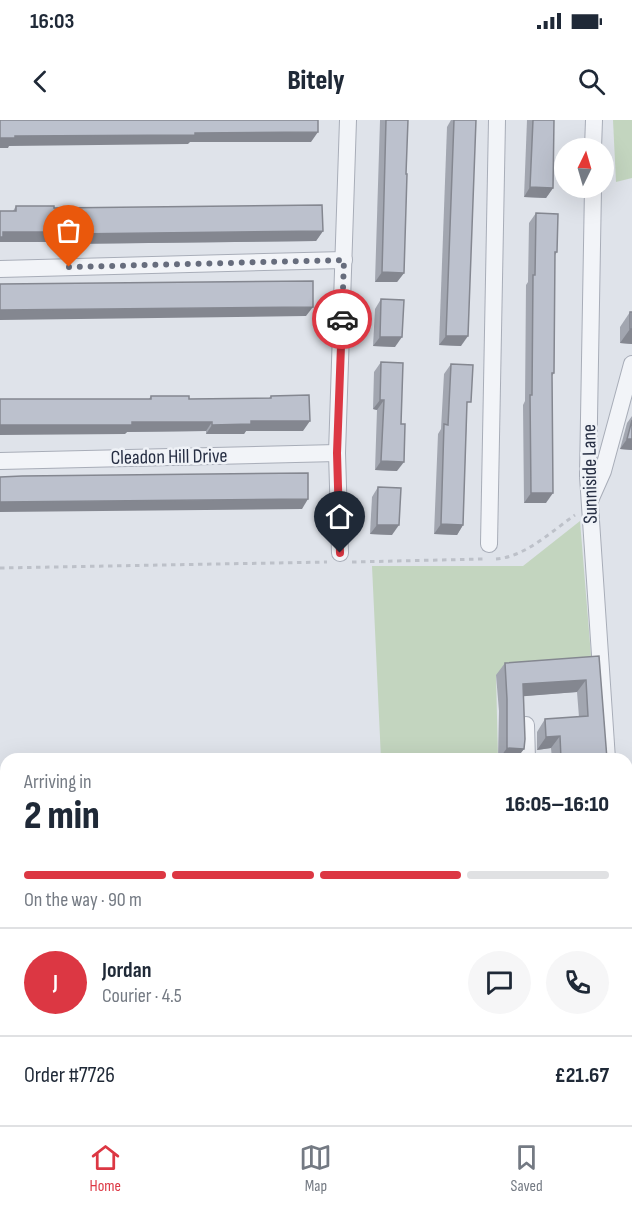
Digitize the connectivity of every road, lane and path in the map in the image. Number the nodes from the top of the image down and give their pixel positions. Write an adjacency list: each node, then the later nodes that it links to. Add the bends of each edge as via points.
1 (348, 120): 6 (street)
2 (497, 120): 12 (street)
3 (594, 120): 4 (street)
4 (593, 138)
5 (593, 198): 11 (street, Sunniside Lane)
6 (344, 260): 7 (street); 9 (street)
7 (0, 269)
8 (632, 364): 11 (street, via 603,471)
9 (337, 453): 10 (street, Cleadon Hill Drive); 13 (street)
10 (0, 461)
11 (589, 503): 13 (path, via 507,558); 17 (street, Sunniside Lane)
12 (489, 544)
13 (340, 559): 14 (path)
14 (0, 568)
15 (526, 725): 16 (street)
16 (527, 753)
17 (607, 753)

